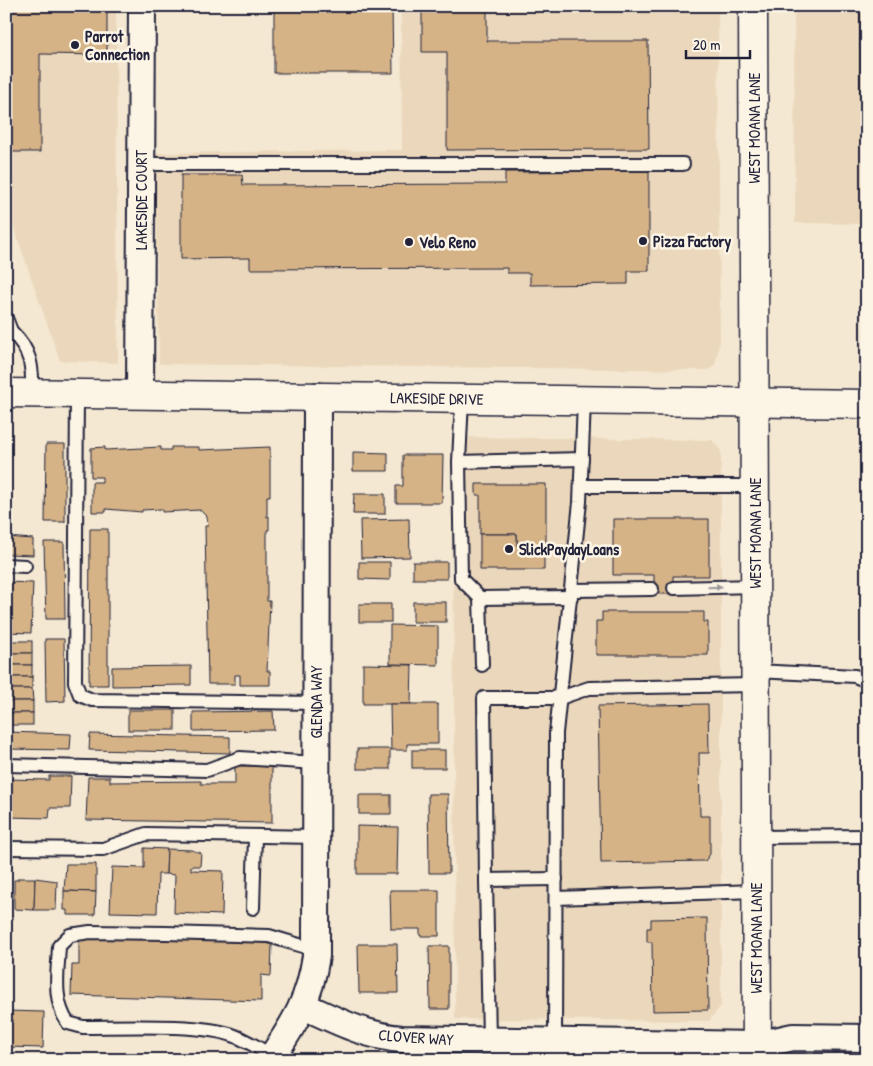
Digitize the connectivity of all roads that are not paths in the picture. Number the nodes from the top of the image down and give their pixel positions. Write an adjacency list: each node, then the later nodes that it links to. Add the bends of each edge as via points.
1 (142, 6): 3 (street, LAKESIDE COURT)
2 (753, 6): 13 (main road, WEST MOANA LANE)
3 (141, 164): 4 (lane); 9 (street, LAKESIDE COURT)
4 (683, 164)
5 (6, 318): 6 (lane)
6 (8, 331): 7 (lane, via 22,342 33,369)
7 (19, 393): 8 (main road, LAKESIDE DRIVE)
8 (77, 394): 9 (main road, LAKESIDE DRIVE); 30 (lane, via 75,682 80,695 92,700)
9 (140, 394): 10 (main road, LAKESIDE DRIVE)
10 (317, 396): 11 (main road, LAKESIDE DRIVE); 30 (street, GLENDA WAY)
11 (462, 399): 12 (main road, LAKESIDE DRIVE); 16 (lane)
12 (584, 400): 13 (main road, LAKESIDE DRIVE); 15 (lane)
13 (755, 403): 14 (main road, LAKESIDE DRIVE); 18 (main road, WEST MOANA LANE)
14 (867, 404)
15 (582, 459): 16 (lane); 17 (lane)
16 (459, 462): 25 (lane, via 461,579)
17 (581, 486): 18 (lane); 24 (lane)
18 (756, 486): 21 (main road, WEST MOANA LANE)
19 (6, 566): 20 (lane)
20 (24, 566)
21 (756, 586): 22 (lane, one-way to 21); 27 (main road, WEST MOANA LANE)
22 (674, 588)
23 (652, 589): 24 (lane)
24 (571, 593): 25 (lane); 29 (lane)
25 (480, 598): 26 (lane)
26 (482, 665)
27 (756, 678): 28 (lane, via 855,676); 29 (lane, via 589,688); 36 (main road, WEST MOANA LANE)
28 (867, 681)
29 (560, 698): 38 (lane, via 556,733); 39 (lane, via 484,698)
30 (316, 703): 31 (street, GLENDA WAY)
31 (316, 763): 32 (lane, via 240,758 207,770); 35 (street, GLENDA WAY)
32 (6, 765)
33 (255, 836): 35 (lane); 37 (lane, via 146,834 103,849); 42 (lane)
34 (867, 836): 36 (lane)
35 (316, 837): 43 (street, GLENDA WAY)
36 (756, 837): 40 (main road, WEST MOANA LANE)
37 (6, 848)
38 (556, 879): 39 (lane); 41 (lane)
39 (486, 880): 46 (lane)
40 (756, 891): 41 (lane); 48 (main road, WEST MOANA LANE)
41 (556, 898): 47 (lane)
42 (253, 908)
43 (316, 950): 44 (street, GLENDA WAY, via 312,982); 49 (lane, via 269,936 166,933 90,932 70,935 59,946 56,991 60,1012 68,1023 83,1027 192,1029 219,1033 234,1036)
44 (304, 1006): 46 (street, CLOVER WAY, via 357,1031 384,1038); 49 (street)
45 (867, 1038): 48 (street, CLOVER WAY, via 792,1037)
46 (488, 1040): 47 (street, CLOVER WAY)
47 (555, 1041): 48 (street, CLOVER WAY)
48 (757, 1052)
49 (271, 1058)

